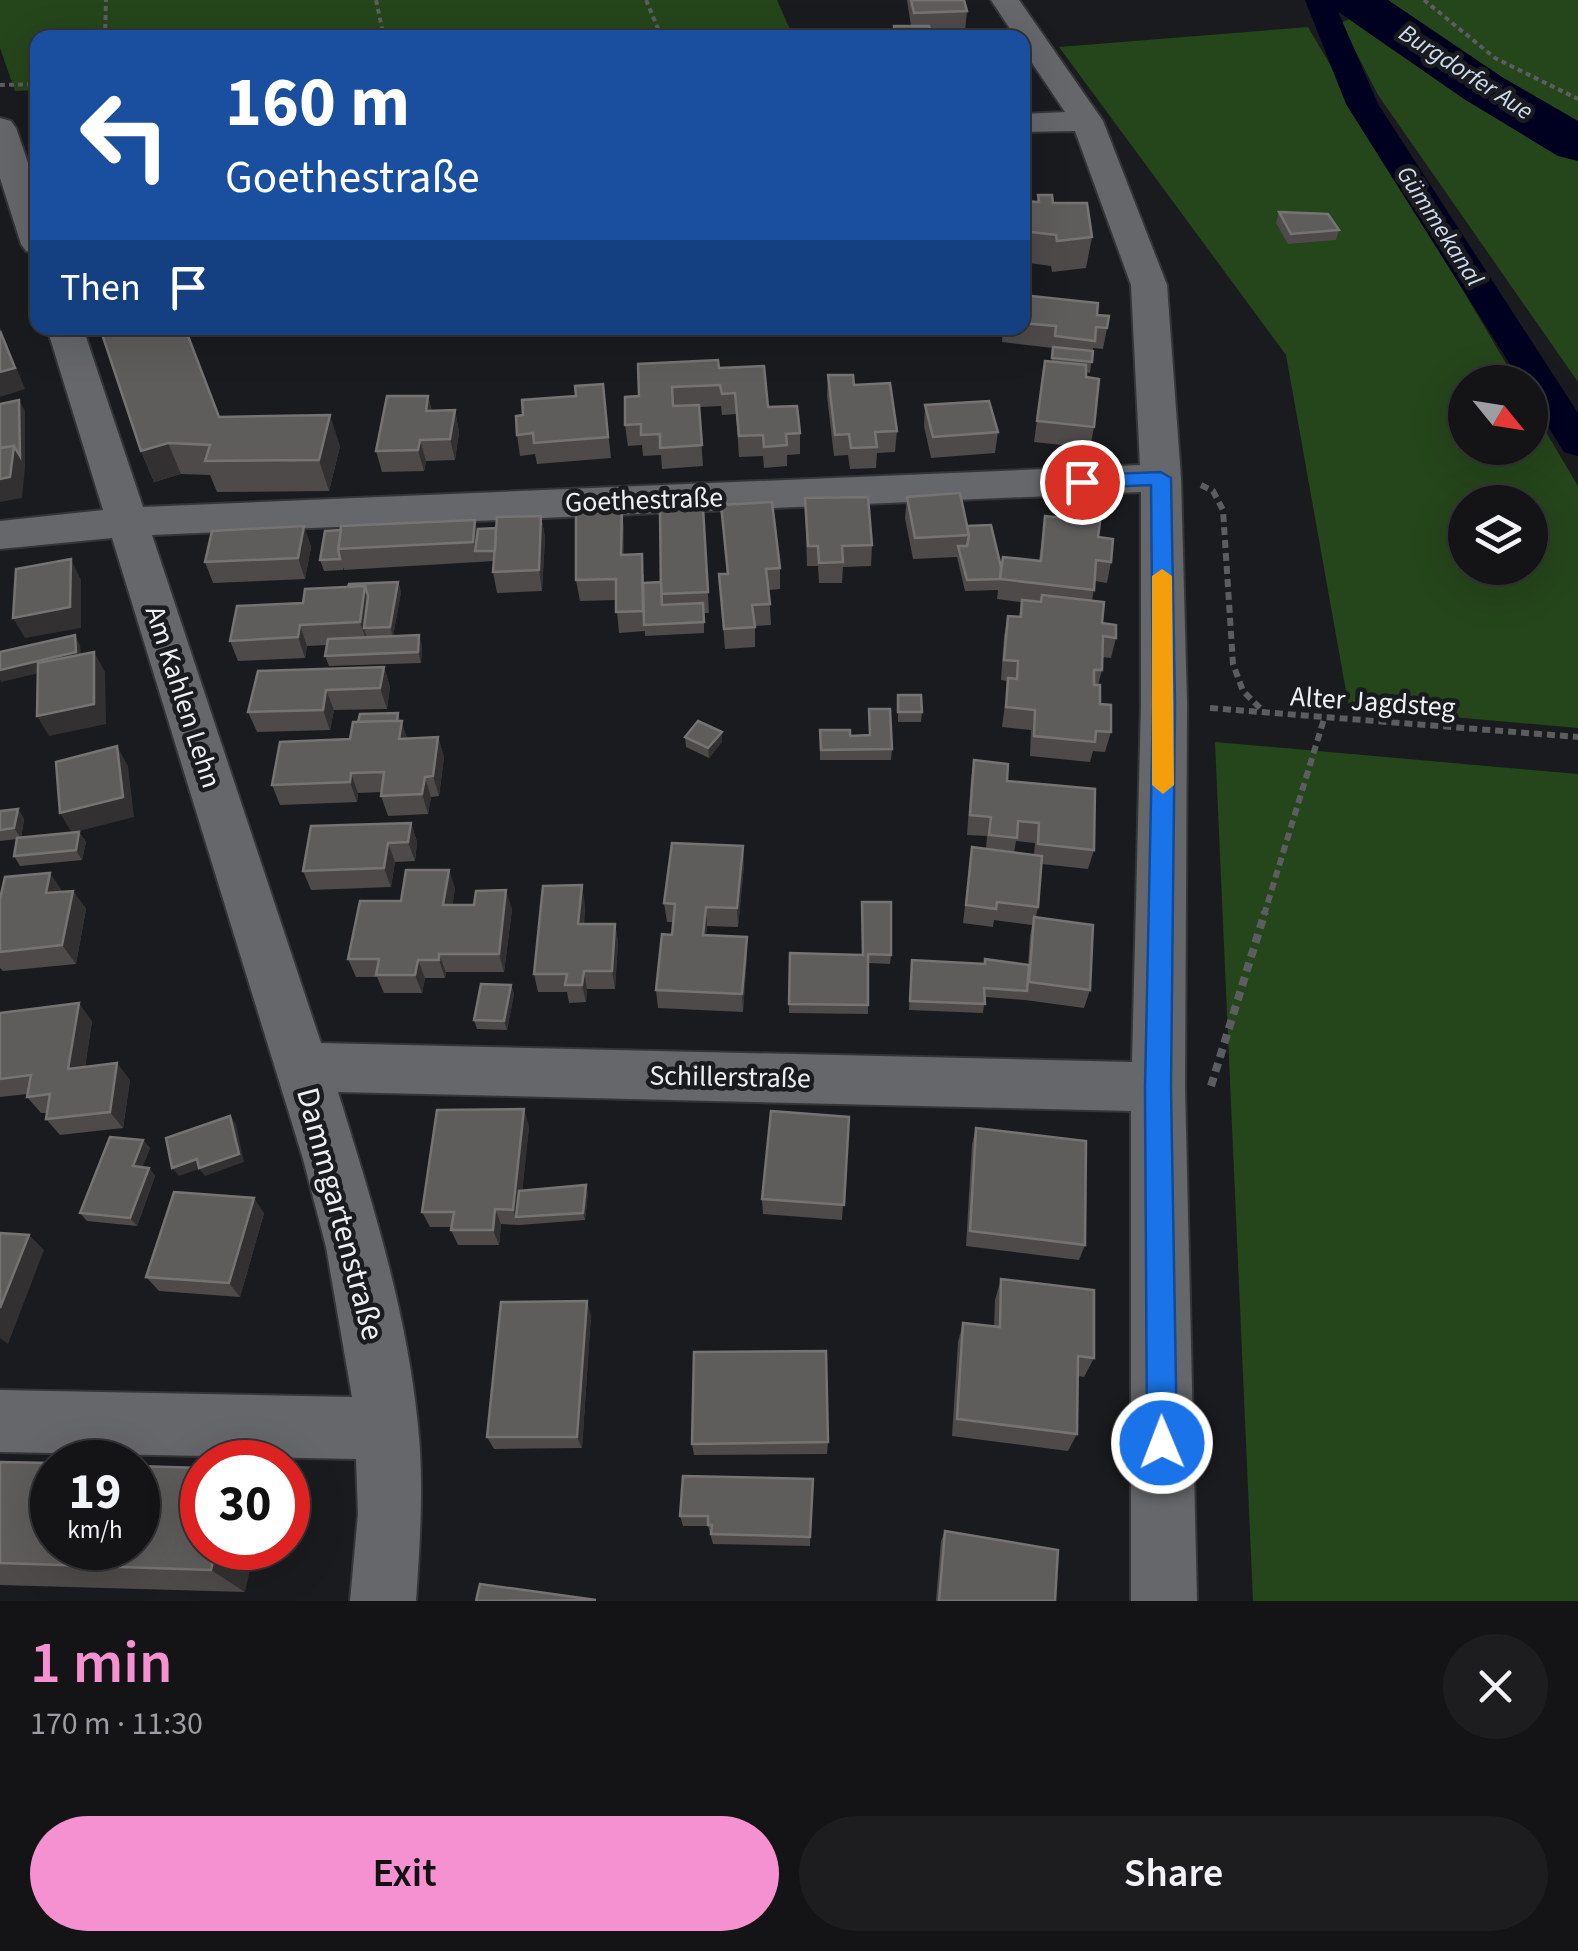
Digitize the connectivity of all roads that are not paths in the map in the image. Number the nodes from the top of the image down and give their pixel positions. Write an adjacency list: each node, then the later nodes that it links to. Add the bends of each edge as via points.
1 (1005, 0): 2 (street)
2 (1026, 30)
3 (1030, 36): 4 (street)
4 (1088, 121): 5 (street); 10 (street, via 1149,286)
5 (1030, 123)
6 (0, 128): 7 (street)
7 (16, 163): 8 (street)
8 (30, 215)
9 (66, 335): 11 (street, Am Kahlen Lehn)
10 (1161, 478): 11 (street, Goethestraße); 14 (street)
11 (128, 522): 12 (street, Goethestraße); 13 (street, Am Kahlen Lehn)
12 (0, 535)
13 (301, 1066): 14 (street, Schillerstraße); 16 (street, Dammgartenstraße, via 363,1278)
14 (1158, 1088): 18 (street)
15 (0, 1422): 16 (street)
16 (388, 1428): 17 (street, Dammgartenstraße)
17 (384, 1601)
18 (1164, 1601)

